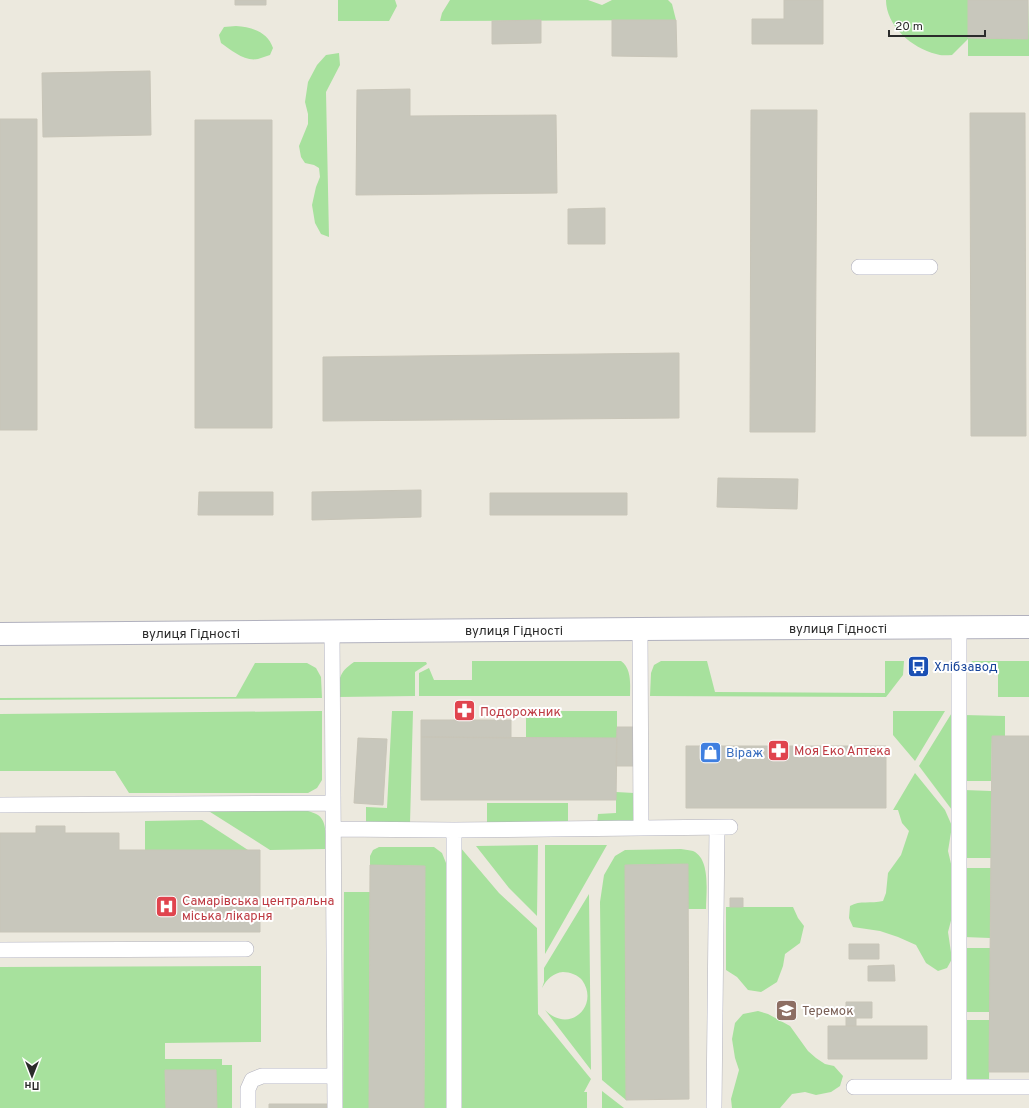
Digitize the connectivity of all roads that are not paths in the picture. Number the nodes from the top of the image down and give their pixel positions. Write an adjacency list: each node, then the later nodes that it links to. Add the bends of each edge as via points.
1 (859, 267): 2 (lane)
2 (930, 267)
3 (1029, 627): 4 (main road, вулиця Гідності)
4 (959, 628): 5 (main road, вулиця Гідності); 17 (lane)
5 (640, 629): 6 (main road, вулиця Гідності); 10 (lane)
6 (332, 632): 7 (main road, вулиця Гідності); 8 (lane)
7 (0, 634)
8 (333, 803): 9 (lane); 11 (lane)
9 (0, 805)
10 (641, 828): 12 (lane); 19 (lane, via 723,828)
11 (333, 829): 12 (lane); 15 (lane)
12 (454, 830): 22 (lane)
13 (246, 949): 14 (lane)
14 (0, 950)
15 (334, 1076): 20 (lane, via 262,1076 252,1080 248,1089); 21 (lane)
16 (854, 1087): 17 (lane)
17 (959, 1087): 18 (lane)
18 (1029, 1087)
19 (714, 1107)
20 (248, 1108)
21 (335, 1108)
22 (454, 1108)

